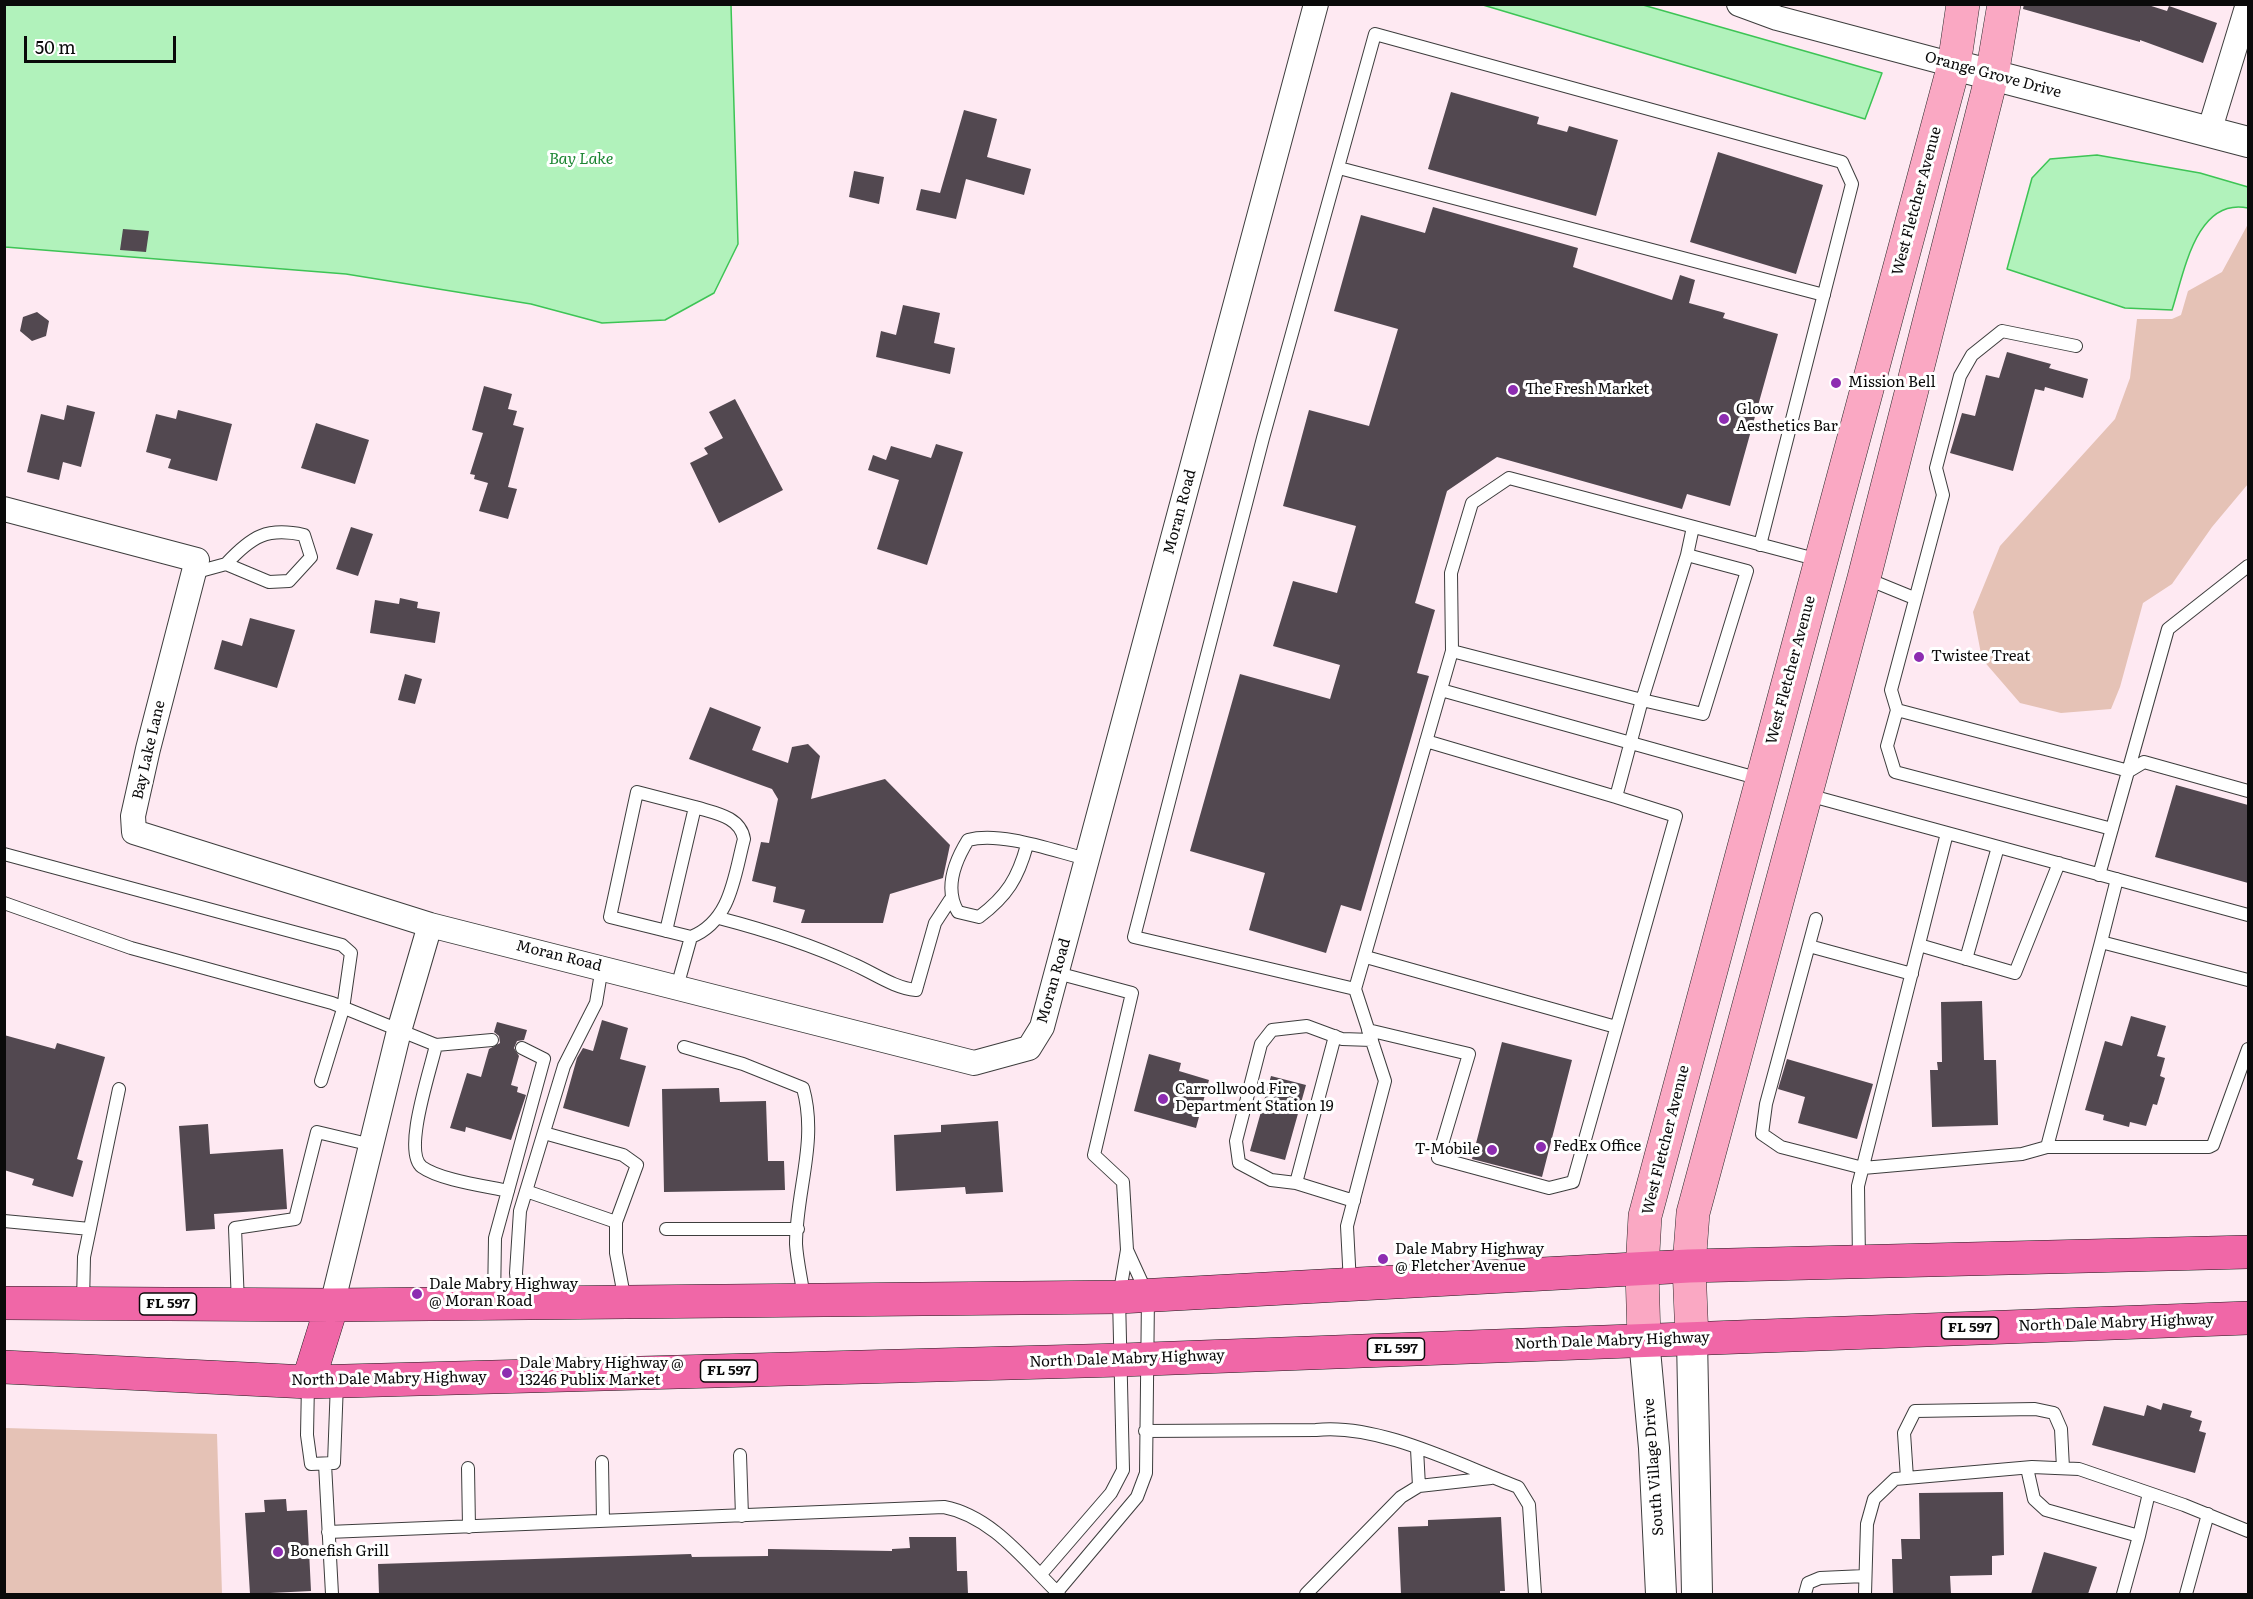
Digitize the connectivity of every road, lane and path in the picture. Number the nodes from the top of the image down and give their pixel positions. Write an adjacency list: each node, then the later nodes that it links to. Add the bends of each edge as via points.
1 (1316, 4): 41 (street, Moran Road)
2 (1739, 4): 6 (street, Orange Grove Drive)
3 (1963, 4): 7 (main road, West Fletcher Avenue)
4 (2004, 4): 8 (main road)
5 (2248, 4): 9 (street)
6 (1778, 11): 7 (street, Orange Grove Drive)
7 (1954, 65): 8 (street, Orange Grove Drive); 18 (main road, West Fletcher Avenue)
8 (1992, 75): 9 (street, Orange Grove Drive); 22 (main road)
9 (2209, 132): 10 (street, Orange Grove Drive)
10 (2248, 142)
11 (1339, 168): 12 (lane); 12 (lane, via 1375,34 1842,162 1852,184); 63 (lane, via 1254,471 1134,937)
12 (1824, 295): 16 (lane)
13 (2076, 346): 23 (lane, via 2002,331 1972,355 1959,376 1936,468 1943,495)
14 (4, 510): 21 (street, via 197,560)
15 (1693, 527): 16 (lane); 17 (lane); 24 (lane, via 1509,478 1472,503 1451,573)
16 (1760, 545): 18 (lane)
17 (1687, 555): 26 (lane); 26 (lane, via 1747,571 1710,692 1703,714)
18 (1821, 561): 22 (main road); 31 (main road, West Fletcher Avenue)
19 (226, 564): 19 (lane, via 269,582 289,581 311,557 304,535 286,531 261,534); 21 (lane)
20 (2248, 566): 30 (lane, via 2168,629)
21 (193, 573): 50 (street, Bay Lake Lane, via 147,749 133,816 134,832)
22 (1864, 578): 23 (lane); 33 (main road)
23 (1914, 598): 27 (lane, via 1891,690)
24 (1452, 651): 25 (lane); 26 (lane)
25 (1441, 690): 28 (lane); 29 (lane)
26 (1642, 700): 29 (lane)
27 (1897, 710): 30 (lane); 36 (lane, via 1887,746 1895,772)
28 (1426, 741): 34 (lane); 56 (lane)
29 (1631, 743): 31 (lane); 34 (lane)
30 (2129, 771): 32 (lane, via 2144,762); 36 (lane)
31 (1762, 779): 93 (main road, West Fletcher Avenue, via 1645,1216)
32 (2248, 791)
33 (1804, 794): 37 (lane); 92 (main road, via 1693,1213)
34 (1616, 797): 65 (lane, via 1676,816)
35 (694, 807): 48 (lane, via 735,821 742,828 744,839 731,890); 51 (lane); 51 (lane, via 638,792 610,917)
36 (2112, 829): 43 (lane)
37 (1947, 833): 39 (lane); 54 (lane)
38 (1027, 845): 41 (lane); 45 (lane, via 985,835 968,840 952,880); 45 (lane, via 1014,881 1000,901 979,917 958,912)
39 (1998, 847): 42 (lane); 57 (lane)
40 (4, 854): 64 (lane, via 342,945 351,953)
41 (1088, 858): 59 (street, Moran Road)
42 (2059, 863): 43 (lane); 57 (lane, via 2015,973)
43 (2099, 874): 44 (lane)
44 (2118, 879): 47 (lane); 53 (lane)
45 (950, 900): 48 (lane, via 935,923 916,990 905,989 777,933)
46 (4, 903): 64 (lane, via 132,948)
47 (2248, 915)
48 (719, 918): 52 (lane, via 706,931)
49 (1816, 919): 55 (lane)
50 (430, 925): 58 (street, Moran Road); 66 (street)
51 (666, 931): 52 (lane)
52 (690, 937): 62 (lane)
53 (2101, 942): 61 (lane); 78 (lane)
54 (1919, 945): 57 (lane); 60 (lane)
55 (1809, 946): 60 (lane); 79 (lane, via 1766,1104 1762,1134 1781,1147)
56 (1366, 957): 63 (lane); 65 (lane)
57 (1966, 959)
58 (602, 967): 62 (street, Moran Road); 76 (lane, via 596,1003 564,1066)
59 (1057, 973): 62 (street, Moran Road, via 1042,1027 1029,1048 974,1063); 89 (lane, via 1131,993 1094,1155 1123,1182)
60 (1912, 974): 79 (lane)
61 (2248, 981)
62 (677, 987)
63 (1355, 988): 67 (lane)
64 (343, 1009): 66 (lane); 74 (lane)
65 (1616, 1027): 67 (lane, via 1573,1182 1549,1188 1438,1158 1469,1054)
66 (399, 1031): 70 (lane); 77 (street)
67 (1370, 1035): 68 (lane, via 1342,1039); 83 (lane, via 1385,1082)
68 (1335, 1036): 80 (lane); 80 (lane, via 1307,1026 1272,1030 1261,1044 1236,1141 1239,1163 1272,1180)
69 (492, 1040): 70 (lane)
70 (436, 1046): 81 (lane, via 414,1140 415,1158 422,1167 443,1175)
71 (684, 1047): 88 (lane, via 803,1088 809,1149)
72 (522, 1048): 81 (lane, via 544,1059)
73 (2248, 1049): 78 (lane, via 2209,1147)
74 (321, 1082)
75 (119, 1089): 87 (lane)
76 (544, 1133): 82 (lane); 85 (lane, via 623,1155 637,1165)
77 (372, 1145): 101 (lane, via 317,1132 295,1220 235,1228); 102 (street)
78 (2047, 1147): 79 (lane, via 2022,1154)
79 (1863, 1168): 91 (lane, via 1858,1186)
80 (1296, 1183): 83 (lane)
81 (508, 1191): 99 (lane, via 495,1238)
82 (526, 1191): 85 (lane); 99 (lane, via 520,1211 516,1273)
83 (1353, 1202): 94 (lane, via 1347,1226)
84 (4, 1221): 87 (lane)
85 (616, 1222): 97 (lane, via 616,1253)
86 (666, 1228): 88 (lane)
87 (90, 1229): 100 (lane, via 84,1257)
88 (798, 1229): 96 (lane, via 796,1245)
89 (1127, 1250): 95 (lane); 95 (lane)
90 (2248, 1252): 91 (main road, FL 597)
91 (1859, 1262): 92 (main road, FL 597)
92 (1689, 1266): 93 (main road, FL 597); 105 (main road)
93 (1642, 1270): 94 (main road, FL 597); 104 (main road, West Fletcher Avenue)
94 (1350, 1286): 95 (main road, FL 597)
95 (1134, 1297): 96 (main road, FL 597); 106 (lane); 106 (lane)
96 (805, 1300): 97 (main road, FL 597)
97 (626, 1302): 99 (main road, FL 597)
98 (4, 1303): 100 (main road, FL 597)
99 (507, 1303): 102 (main road, FL 597)
100 (83, 1304): 101 (main road, FL 597)
101 (238, 1305): 102 (main road, FL 597)
102 (332, 1305): 108 (main road)
103 (2248, 1318): 105 (main road, North Dale Mabry Highway / FL 597)
104 (1644, 1339): 105 (main road, North Dale Mabry Highway / FL 597); 106 (main road, North Dale Mabry Highway / FL 597); 134 (street, South Village Drive)
105 (1692, 1339): 135 (street)
106 (1134, 1360): 108 (main road, North Dale Mabry Highway / FL 597); 109 (lane); 128 (lane, via 1123,1470 1111,1493)
107 (4, 1367): 108 (main road, North Dale Mabry Highway / FL 597)
108 (323, 1381): 113 (lane, via 334,1463); 113 (lane, via 306,1435 311,1464)
109 (1145, 1431): 110 (lane, via 1338,1428 1374,1434); 130 (lane, via 1146,1473 1137,1497)
110 (1417, 1449): 117 (lane); 119 (lane)
111 (740, 1455): 122 (lane)
112 (602, 1462): 123 (lane)
113 (325, 1464): 126 (lane)
114 (468, 1468): 124 (lane)
115 (2027, 1468): 116 (lane); 118 (lane); 127 (lane, via 2034,1499 2046,1510)
116 (2063, 1468): 118 (lane, via 2061,1429 2054,1413 2035,1408 1915,1412 1904,1433); 120 (lane, via 2079,1469)
117 (1494, 1478): 119 (lane); 133 (lane, via 1518,1487 1529,1505)
118 (1907, 1478): 129 (lane, via 1895,1479 1874,1499 1867,1524)
119 (1419, 1486): 132 (lane, via 1383,1513)
120 (2149, 1493): 121 (lane); 127 (lane)
121 (2208, 1514): 125 (lane); 139 (lane)
122 (742, 1516): 123 (lane); 128 (lane, via 944,1508 962,1511 986,1525)
123 (603, 1521): 124 (lane)
124 (469, 1527): 126 (lane)
125 (2248, 1531)
126 (328, 1532): 131 (lane)
127 (2139, 1536): 138 (lane)
128 (1041, 1574): 130 (lane)
129 (1865, 1576): 136 (lane, via 1820,1578 1808,1583); 137 (lane)
130 (1058, 1593)
131 (332, 1594)
132 (1306, 1594)
133 (1534, 1594)
134 (1661, 1594)
135 (1697, 1594)
136 (1805, 1594)
137 (1865, 1594)
138 (2123, 1594)
139 (2186, 1594)

